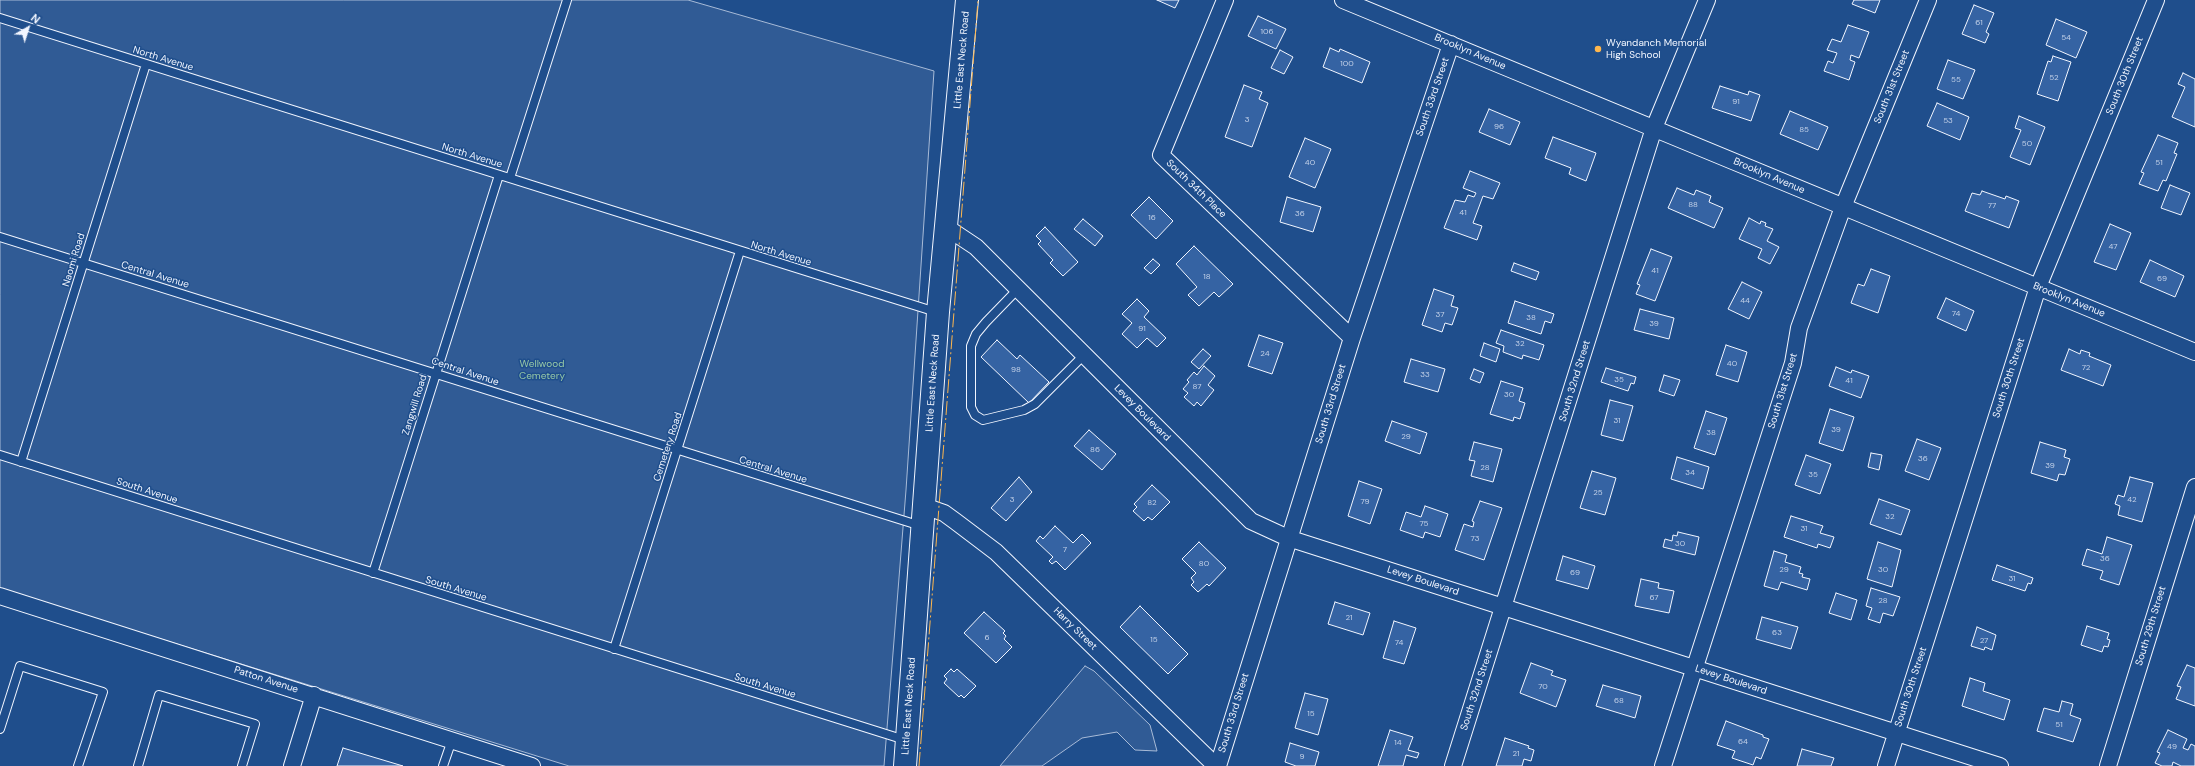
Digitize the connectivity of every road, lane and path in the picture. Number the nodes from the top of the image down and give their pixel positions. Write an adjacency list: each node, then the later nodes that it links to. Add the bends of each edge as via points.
1 (567, 0): 13 (lane)
2 (967, 0): 15 (main road, Little East Neck Road)
3 (1225, 0): 22 (street, South 34th Place, via 1162,155)
4 (1343, 0): 9 (street, Brooklyn Avenue)
5 (1707, 0): 11 (street, South 32nd Street)
6 (1928, 0): 14 (street, South 31st Street)
7 (2156, 0): 19 (street, South 30th Street)
8 (0, 18): 10 (lane, North Avenue)
9 (1451, 44): 11 (street, Brooklyn Avenue); 22 (street, South 33rd Street)
10 (146, 64): 12 (lane, North Avenue); 18 (lane, Naomi Road)
11 (1654, 128): 14 (street, Brooklyn Avenue); 34 (street, South 32nd Street)
12 (499, 175): 13 (lane, North Avenue); 25 (lane, Zangwill Road)
13 (510, 178): 17 (lane, North Avenue)
14 (1843, 207): 19 (street, Brooklyn Avenue); 36 (street, South 31st Street, via 1799,328 1793,363)
15 (946, 227): 20 (street, Levey Boulevard, via 976,247); 21 (main road, Little East Neck Road)
16 (0, 237): 18 (lane, Central Avenue)
17 (740, 251): 21 (lane, North Avenue); 26 (lane, Cemetery Road)
18 (84, 263): 25 (lane, Central Avenue); 28 (lane, Naomi Road)
19 (2038, 288): 23 (street, Brooklyn Avenue); 39 (street, South 30th Street)
20 (1018, 289): 24 (street, Levey Boulevard); 24 (lane, via 976,334 971,346 971,407 975,415 983,420 1024,410 1035,404)
21 (938, 312): 30 (main road, Little East Neck Road)
22 (1352, 338): 31 (street, South 33rd Street)
23 (2195, 352)
24 (1084, 355): 31 (street, Levey Boulevard, via 1251,521)
25 (436, 373): 26 (lane, Central Avenue); 32 (lane, Zangwill Road)
26 (678, 450): 30 (lane, Central Avenue); 35 (lane, Cemetery Road)
27 (0, 455): 28 (lane, South Avenue)
28 (21, 462): 32 (lane, South Avenue)
29 (2195, 487): 54 (street, South 29th Street)
30 (923, 517): 41 (main road, Little East Neck Road); 49 (street, Harry Street, via 944,513 996,552)
31 (1288, 538): 34 (street, Levey Boulevard); 49 (street, South 33rd Street)
32 (373, 573): 35 (lane, South Avenue)
33 (0, 596): 37 (street, Patton Avenue)
34 (1504, 607): 36 (street, Levey Boulevard); 50 (street, South 32nd Street)
35 (614, 649): 41 (lane, South Avenue)
36 (1694, 668): 39 (street, Levey Boulevard); 51 (street, South 31st Street)
37 (314, 695): 40 (street, Patton Avenue); 45 (street)
38 (0, 729): 42 (lane, via 20,666 103,692)
39 (1897, 734): 52 (street, South 30th Street); 53 (street, Levey Boulevard)
40 (452, 740): 46 (lane); 47 (street, Patton Avenue)
41 (907, 741): 48 (main road, Little East Neck Road)
42 (78, 766)
43 (138, 766): 44 (lane, via 159,695 255,724)
44 (242, 766)
45 (292, 766)
46 (444, 766)
47 (532, 766)
48 (905, 766)
49 (1217, 766)
50 (1453, 766)
51 (1663, 766)
52 (1886, 766)
53 (2000, 766)
54 (2108, 766)

